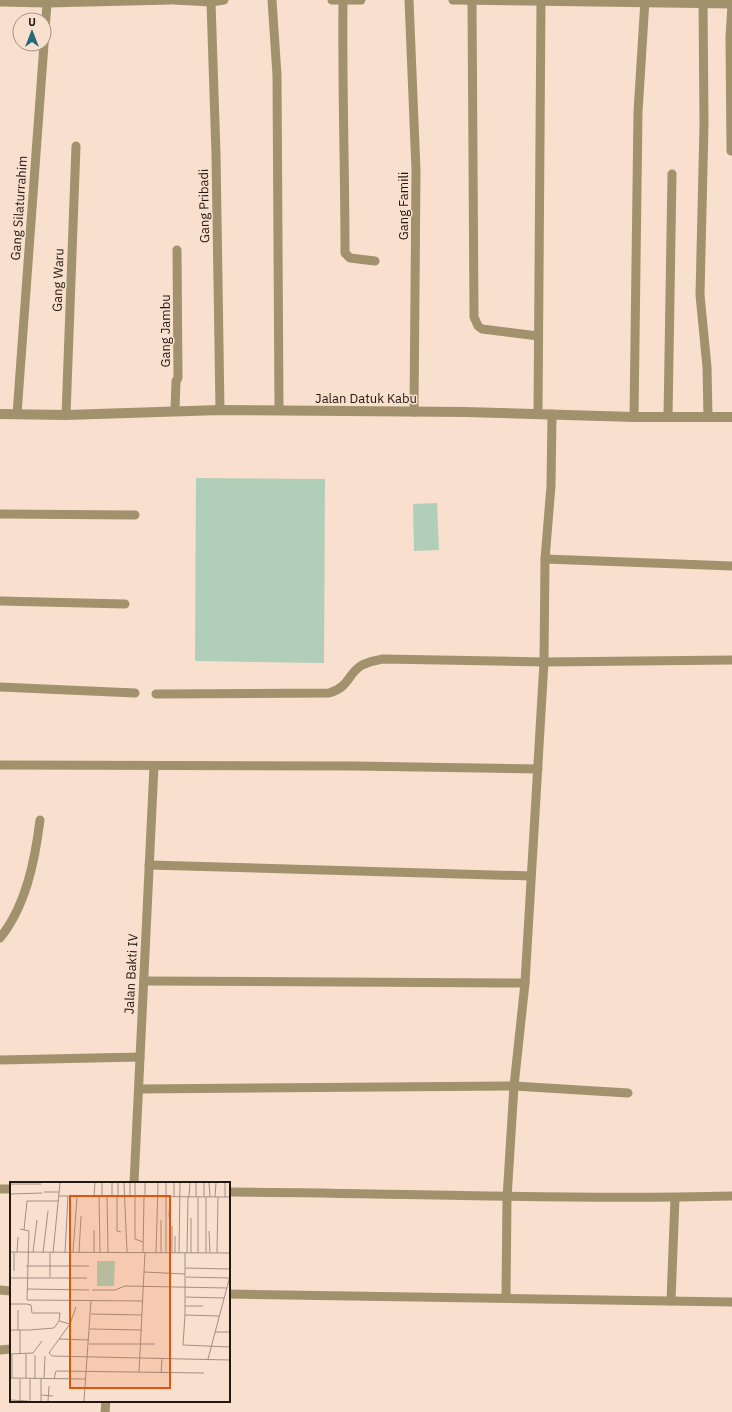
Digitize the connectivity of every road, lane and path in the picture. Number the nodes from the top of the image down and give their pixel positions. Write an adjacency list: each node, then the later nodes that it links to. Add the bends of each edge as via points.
1 (172, 0): 15 (street); 17 (street)
2 (224, 0): 15 (street)
3 (272, 0): 26 (street, via 277,75)
4 (332, 0): 5 (street)
5 (343, 0): 6 (street); 23 (street, via 345,253 350,258)
6 (349, 0): 7 (street)
7 (361, 0)
8 (409, 0): 28 (street, Gang Famili, via 416,170)
9 (452, 0): 10 (street)
10 (472, 0): 11 (street); 24 (street, via 474,317 482,329)
11 (541, 1): 12 (street); 24 (street)
12 (552, 1): 13 (street)
13 (645, 1): 16 (street); 34 (street, via 638,112)
14 (0, 2): 17 (street)
15 (211, 2): 25 (street, Gang Pribadi)
16 (703, 2): 18 (street); 36 (street, via 704,125 700,295 707,367)
17 (47, 3): 30 (street, Gang Silaturrahim)
18 (732, 4): 20 (street)
19 (76, 146): 33 (street, Gang Waru)
20 (731, 151)
21 (672, 174): 35 (street)
22 (177, 250): 27 (street, Gang Jambu)
23 (375, 261)
24 (538, 336): 31 (street)
25 (220, 410): 26 (street, Jalan Datuk Kabu); 27 (street, Jalan Datuk Kabu)
26 (279, 410): 28 (street, Jalan Datuk Kabu)
27 (176, 411): 33 (street, Jalan Datuk Kabu)
28 (414, 412): 31 (street, Jalan Datuk Kabu)
29 (0, 414): 30 (street, Jalan Datuk Kabu)
30 (17, 414): 33 (street, Jalan Datuk Kabu)
31 (538, 414): 32 (street, Jalan Datuk Kabu)
32 (552, 414): 34 (street, Jalan Datuk Kabu); 40 (street, via 551,486)
33 (66, 416)
34 (634, 417): 35 (street, Jalan Datuk Kabu)
35 (668, 417): 36 (street, Jalan Datuk Kabu)
36 (708, 417): 37 (street, Jalan Datuk Kabu)
37 (732, 417)
38 (0, 514): 39 (street)
39 (135, 515)
40 (545, 559): 41 (street); 45 (street)
41 (732, 566)
42 (0, 601): 43 (street)
43 (125, 604)
44 (732, 660): 45 (street)
45 (544, 662): 48 (street, via 384,659 362,666 344,686 329,693); 51 (street)
46 (0, 687): 47 (street)
47 (135, 693)
48 (156, 694)
49 (0, 765): 50 (street)
50 (154, 766): 51 (street); 53 (street, Jalan Bakti IV)
51 (538, 769): 54 (street)
52 (40, 820): 55 (street, via 27,882 7,929)
53 (150, 865): 54 (street); 56 (street, Jalan Bakti IV)
54 (530, 876): 57 (street)
55 (0, 938)
56 (144, 981): 57 (street); 58 (street, Jalan Bakti IV)
57 (525, 983): 60 (street)
58 (140, 1057): 59 (street); 61 (street, Jalan Bakti IV)
59 (0, 1060)
60 (514, 1086): 61 (street); 62 (street); 66 (street)
61 (139, 1089): 63 (street, Jalan Bakti IV)
62 (628, 1093)
63 (134, 1182)
64 (230, 1192): 66 (street)
65 (732, 1196): 67 (street)
66 (507, 1198): 67 (street); 71 (street)
67 (675, 1198): 72 (street)
68 (0, 1290): 69 (street)
69 (10, 1291)
70 (230, 1294): 71 (street)
71 (506, 1297): 72 (street)
72 (671, 1301): 73 (street)
73 (732, 1302)
74 (106, 1402): 75 (street)
75 (105, 1412)

